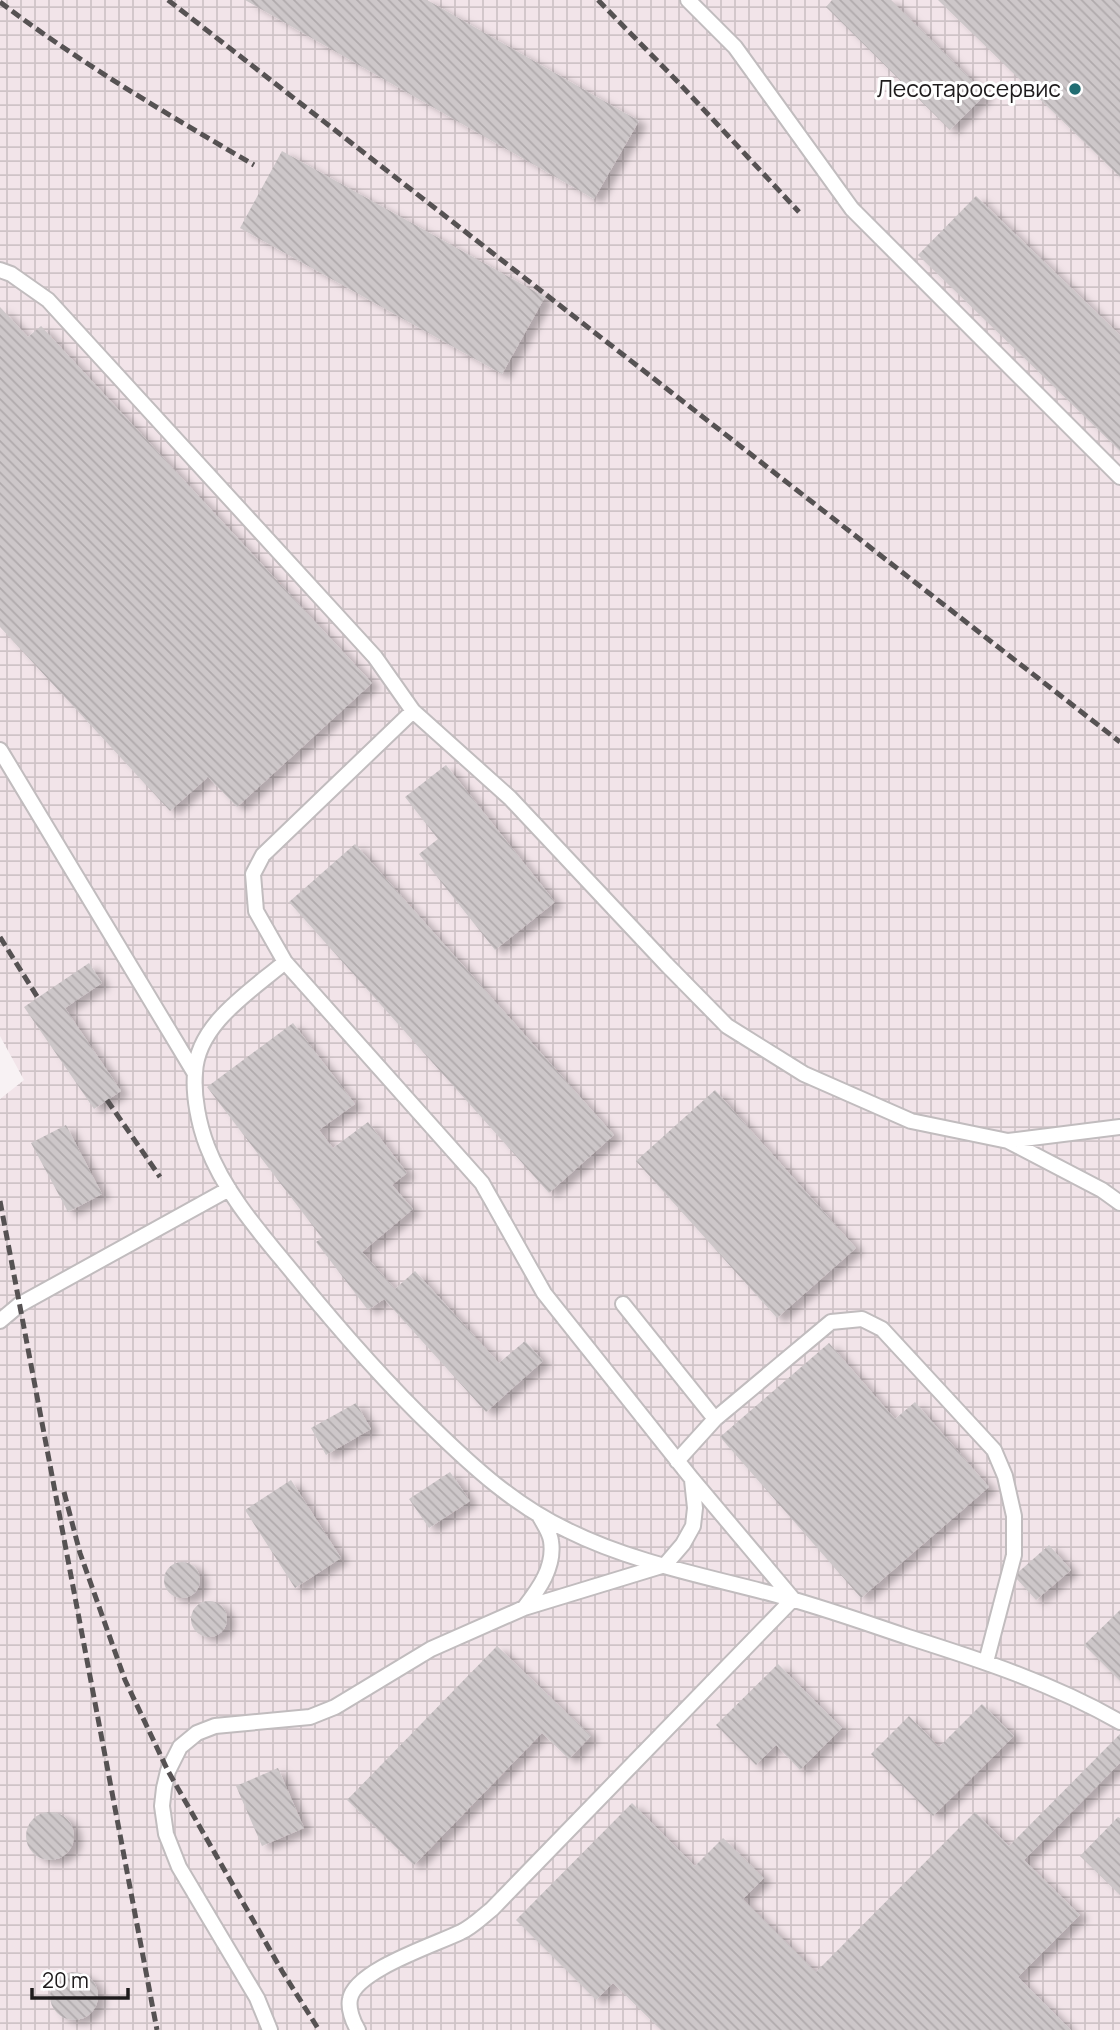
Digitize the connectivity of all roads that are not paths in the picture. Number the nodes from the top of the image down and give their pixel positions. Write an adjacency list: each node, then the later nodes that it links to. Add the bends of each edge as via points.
1 (688, 0): 3 (lane, via 735,47 852,209)
2 (0, 270): 4 (lane, via 48,300 374,657)
3 (1120, 477)
4 (413, 711): 6 (lane, via 263,855 253,874 256,911); 9 (lane, via 510,798 727,1026 804,1074 911,1122)
5 (0, 750): 7 (lane)
6 (285, 962): 7 (lane, via 219,1018 204,1039); 15 (lane, via 482,1183 544,1293)
7 (194, 1072): 10 (lane, via 207,1146)
8 (1120, 1127): 9 (lane)
9 (1008, 1141): 11 (lane)
10 (229, 1189): 13 (lane, via 19,1305); 17 (lane, via 333,1322 410,1406 474,1467)
11 (1120, 1203)
12 (623, 1304): 14 (lane)
13 (0, 1321)
14 (715, 1419): 15 (lane); 21 (lane, via 831,1322 862,1319 882,1329 994,1450 1005,1476 1014,1516 1013,1556)
15 (677, 1461): 16 (lane)
16 (692, 1479): 18 (lane, via 693,1526); 19 (lane)
17 (539, 1515): 18 (lane, via 604,1546); 20 (lane, via 551,1538 552,1555 548,1572)
18 (665, 1565): 19 (lane); 20 (lane)
19 (793, 1599): 21 (lane); 24 (lane, via 492,1909 465,1930 407,1954 354,1988 350,2011)
20 (524, 1608): 23 (lane, via 431,1649 323,1712 215,1726 180,1747 163,1788 166,1834 179,1867 257,1998)
21 (986, 1662): 22 (lane)
22 (1120, 1722)
23 (270, 2030)
24 (358, 2030)

